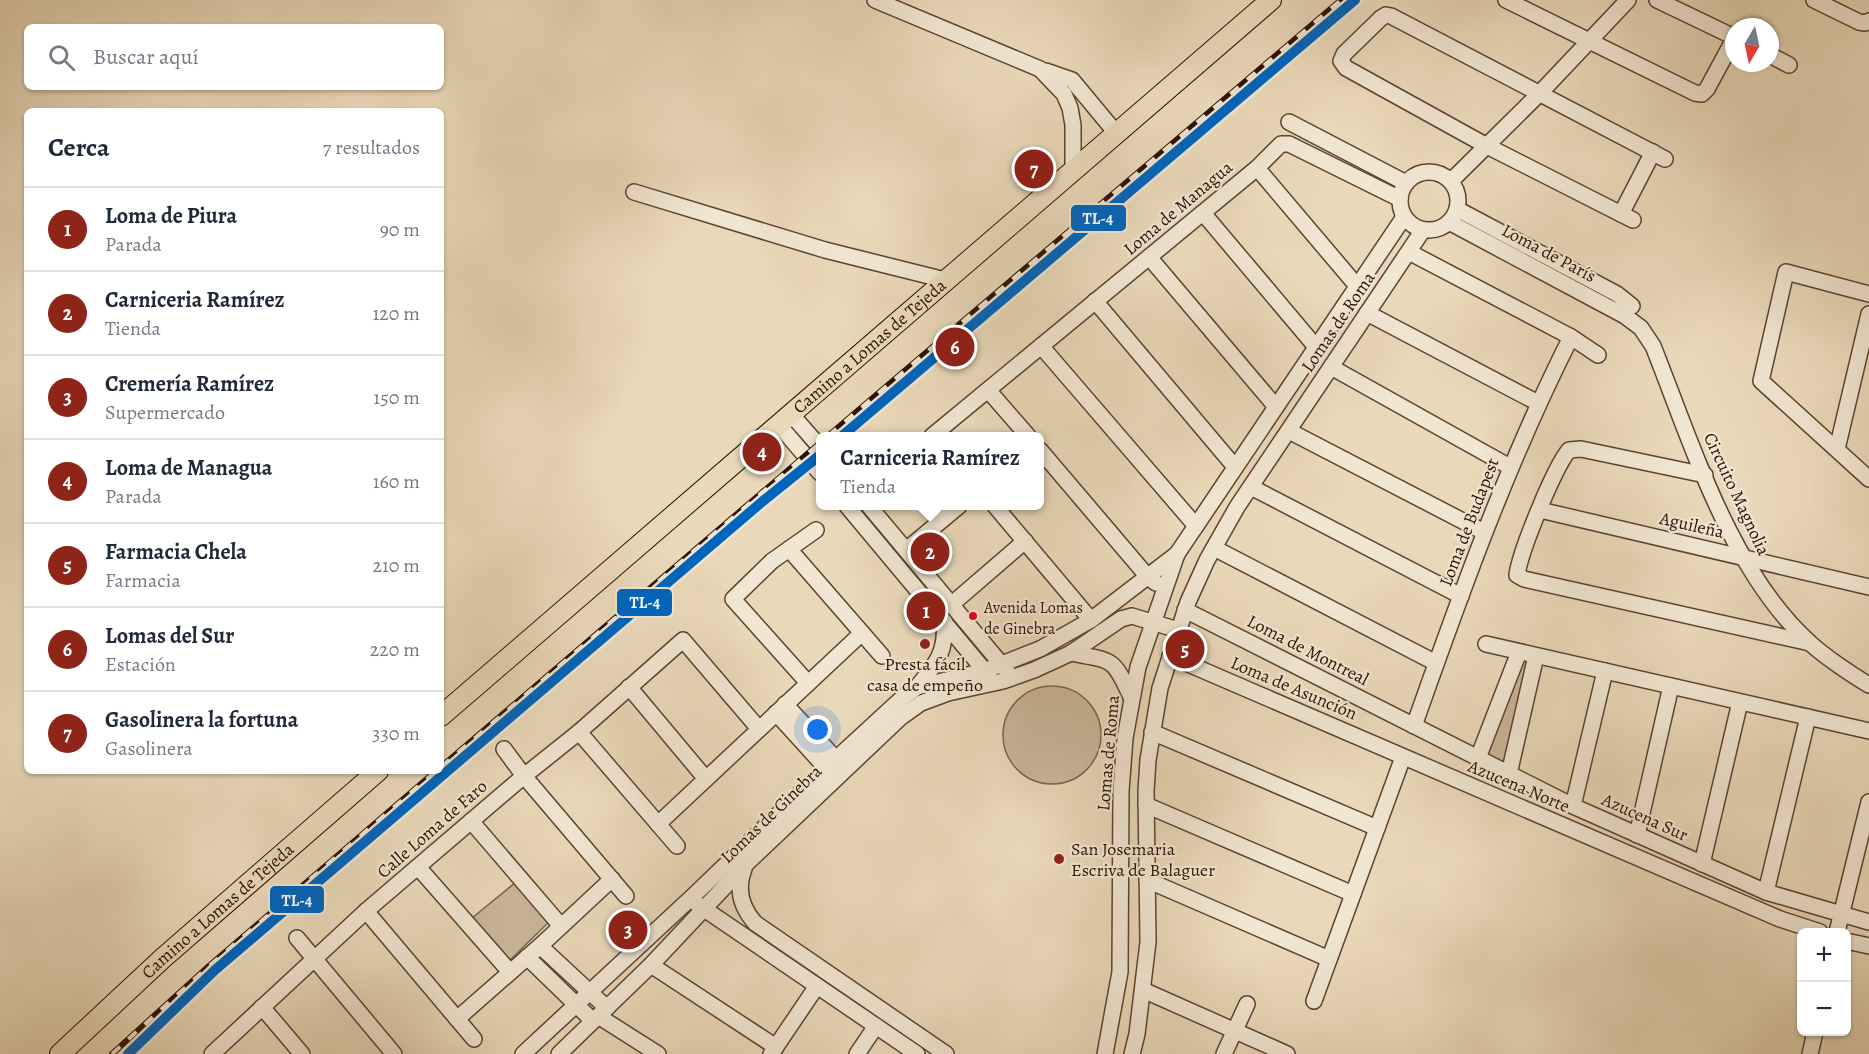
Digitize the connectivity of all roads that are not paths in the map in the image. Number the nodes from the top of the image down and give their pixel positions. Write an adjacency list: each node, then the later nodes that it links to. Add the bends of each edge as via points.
1 (875, 0): 13 (street)
2 (1271, 0): 18 (main road, Camino a Lomas de Tejeda)
3 (1506, 0): 9 (street)
4 (1628, 0): 9 (street)
5 (1657, 0): 8 (street)
6 (1814, 0): 7 (street, via 1859,22)
7 (1869, 21)
8 (1725, 34)
9 (1589, 41): 10 (street, via 1702,94); 14 (street)
10 (1725, 55)
11 (1779, 59): 12 (street)
12 (1789, 64)
13 (1040, 69): 15 (street, via 1072,80); 17 (street, via 1064,94)
14 (1540, 93): 19 (street); 19 (street, via 1659,155 1627,217); 19 (street, via 1386,15 1344,54 1341,61 1346,68)
15 (1096, 108): 17 (street); 18 (street)
16 (1289, 122): 23 (street)
17 (1073, 125): 21 (street)
18 (1116, 133): 21 (main road, Camino a Lomas de Tejeda)
19 (1487, 146): 22 (street)
20 (1257, 168): 25 (street, Loma de Managua, via 1281,144 1289,144); 26 (street, Loma de Managua); 33 (street)
21 (1073, 171): 32 (main road, Camino a Lomas de Tejeda)
22 (1451, 181): 23 (street, via 1437,173 1423,172); 27 (street, via 1457,192)
23 (1406, 183): 25 (street)
24 (634, 192): 32 (street, via 825,250)
25 (1400, 199): 28 (street)
26 (1203, 213): 31 (street, Loma de Managua); 41 (street)
27 (1453, 216): 29 (street, via 1440,228); 37 (street, Loma de París)
28 (1404, 217): 29 (street); 33 (street, Lomas de Roma)
29 (1424, 230): 30 (street, Lomas de Roma)
30 (1409, 252): 36 (street, Lomas de Roma); 39 (street)
31 (1149, 257): 35 (street, Loma de Managua); 46 (street)
32 (945, 280): 47 (main road, Camino a Lomas de Tejeda)
33 (1357, 286): 41 (street, Lomas de Roma)
34 (1869, 294): 52 (street, via 1786,272 1761,381)
35 (1095, 301): 40 (street, Loma de Managua); 55 (street)
36 (1367, 313): 43 (street, Lomas de Roma); 45 (street)
37 (1631, 313): 57 (street, Circuito Magnolia, via 1653,346)
38 (1869, 314): 52 (street)
39 (1571, 337): 42 (street); 45 (street, Loma de Budapest)
40 (1041, 346): 44 (street, Loma de Managua); 68 (street)
41 (1316, 347): 46 (street, Lomas de Roma)
42 (1598, 355)
43 (1331, 367): 48 (street, Lomas de Roma); 56 (street)
44 (988, 390): 49 (street, Loma de Managua); 50 (street)
45 (1538, 403): 56 (street, Loma de Budapest)
46 (1276, 407): 55 (street, Lomas de Roma)
47 (785, 419): 51 (street); 54 (street); 110 (main road, Camino a Lomas de Tejeda)
48 (1289, 431): 59 (street, Lomas de Roma); 71 (street)
49 (939, 432)
50 (1025, 432)
51 (816, 444)
52 (1837, 449): 58 (street)
53 (1044, 455): 78 (street)
54 (816, 467)
55 (1235, 467): 60 (street, Lomas de Roma)
56 (1510, 467): 71 (street, Loma de Budapest)
57 (1705, 475): 66 (street, via 1581,449 1569,450); 77 (street, Circuito Magnolia)
58 (1869, 479)
59 (1251, 487): 69 (street, Lomas de Roma); 81 (street)
60 (1209, 507): 68 (street, Lomas de Roma); 69 (street)
61 (850, 510): 67 (street)
62 (868, 510): 67 (street)
63 (872, 510): 75 (street)
64 (954, 510): 75 (street)
65 (998, 510): 72 (street)
66 (1540, 510): 77 (street, Aguileña); 89 (street, via 1516,575 1524,579)
67 (859, 520): 85 (street)
68 (1196, 526): 76 (street, Lomas de Roma)
69 (1227, 526): 73 (street, Lomas de Roma)
70 (816, 530): 74 (street)
71 (1484, 532): 81 (street, Loma de Budapest)
72 (1025, 541): 82 (street); 84 (street)
73 (1214, 548): 83 (street, Lomas de Roma); 96 (street)
74 (789, 549): 88 (street); 102 (street, via 733,599)
75 (906, 549): 82 (street)
76 (1177, 554): 78 (street); 80 (street, Lomas de Roma)
77 (1743, 556): 79 (street, Aguileña); 89 (street, Circuito Magnolia, via 1766,593)
78 (1148, 577): 80 (street); 84 (street)
79 (1869, 587)
80 (1165, 589): 86 (street, Lomas de Roma)
81 (1461, 596): 96 (street, Loma de Budapest)
82 (952, 604): 97 (street)
83 (1185, 610): 87 (street, Lomas de Roma); 112 (street, Loma de Montreal)
84 (1091, 620): 97 (street)
85 (944, 621): 98 (street); 106 (street, via 944,648)
86 (1154, 621): 87 (street, Lomas de Ginebra); 91 (street, Lomas de Ginebra, via 1132,616 1121,619); 107 (street, Lomas de Roma)
87 (1178, 630): 94 (street, Lomas de Roma)
88 (862, 633): 93 (street); 102 (street)
89 (1810, 643): 103 (street, Circuito Magnolia)
90 (1486, 644): 92 (street)
91 (1071, 652): 100 (street, Lomas de Ginebra); 107 (street, via 1113,663)
92 (1519, 652): 95 (street); 119 (street)
93 (882, 656)
94 (1170, 656): 116 (street, Lomas de Roma); 118 (street, Loma de Asunción)
95 (1536, 656): 99 (street); 122 (street)
96 (1436, 663): 112 (street, Loma de Budapest)
97 (1002, 665): 98 (street); 100 (street)
98 (984, 671): 101 (street); 106 (street)
99 (1605, 671): 104 (street); 127 (street)
100 (1014, 677): 101 (street, Lomas de Ginebra)
101 (996, 682): 133 (street, Lomas de Ginebra, via 939,696 900,718)
102 (808, 683): 109 (street)
103 (1869, 685)
104 (1671, 686): 108 (street); 131 (street)
105 (630, 687): 113 (street, Calle Loma de Faro, via 683,640); 115 (street, Calle Loma de Faro); 124 (street)
106 (917, 687): 120 (street)
107 (1131, 697): 182 (street, Lomas de Roma, via 1121,791 1120,972)
108 (1740, 702): 111 (street); 134 (street)
109 (781, 709): 113 (street); 120 (street)
110 (444, 713)
111 (1808, 717): 114 (street); 138 (street)
112 (1414, 726): 119 (street, Azucena Sur)
113 (759, 729): 124 (street)
114 (1869, 731)
115 (579, 732): 123 (street, Calle Loma de Faro); 129 (street)
116 (1152, 732): 126 (street, Lomas de Roma); 130 (street)
117 (504, 749): 123 (street)
118 (1403, 757): 130 (street); 147 (street, Azucena Norte)
119 (1478, 758): 122 (street, Azucena Sur)
120 (831, 764): 141 (street)
121 (375, 774): 172 (main road, Camino a Lomas de Tejeda, via 163,958)
122 (1509, 774): 127 (street, Azucena Sur)
123 (524, 776): 128 (street, Calle Loma de Faro); 136 (street)
124 (706, 779): 129 (street)
125 (1869, 802): 144 (street)
126 (1146, 805): 137 (street, Lomas de Roma); 139 (street)
127 (1573, 806): 131 (street, Azucena Sur)
128 (471, 821): 135 (street, Calle Loma de Faro); 146 (street)
129 (658, 824): 132 (street)
130 (1377, 828): 139 (street)
131 (1637, 835): 134 (street, Azucena Sur)
132 (677, 846)
133 (746, 864): 142 (street, Lomas de Ginebra); 181 (street, via 740,892 745,910 755,923)
134 (1702, 864): 138 (street, Azucena Sur)
135 (418, 867): 143 (street, Calle Loma de Faro); 157 (street)
136 (612, 879): 140 (street); 146 (street)
137 (1147, 880): 155 (street); 159 (street, Lomas de Roma, via 1148,942)
138 (1766, 892): 144 (street, Azucena Sur)
139 (1353, 894): 155 (street)
140 (627, 896)
141 (690, 898): 142 (street); 160 (street)
142 (703, 909): 156 (street, Lomas de Ginebra); 158 (street)
143 (366, 911): 154 (street, Calle Loma de Faro); 166 (street)
144 (1841, 915): 145 (street, Azucena Sur); 148 (street)
145 (1869, 922)
146 (561, 926): 151 (street)
147 (1806, 928)
148 (1838, 928)
149 (297, 938): 154 (street)
150 (1851, 941): 152 (street)
151 (540, 946): 153 (street); 160 (street)
152 (1869, 946)
153 (527, 957): 157 (street); 162 (street)
154 (316, 959): 164 (street, Calle Loma de Faro); 175 (street)
155 (1329, 959): 161 (street)
156 (651, 965): 165 (street, Lomas de Ginebra); 171 (street)
157 (510, 972): 166 (street)
158 (817, 986): 167 (street); 171 (street)
159 (1143, 990): 168 (street); 183 (street, Lomas de Roma)
160 (589, 992): 162 (street); 165 (street)
161 (1314, 1000)
162 (576, 1004): 165 (street); 176 (street)
163 (1247, 1004): 168 (street)
164 (262, 1007): 173 (street, Calle Loma de Faro); 174 (street)
165 (599, 1015): 177 (street, Lomas de Ginebra); 178 (street)
166 (457, 1019): 170 (street)
167 (876, 1026): 179 (street); 180 (street)
168 (1234, 1031): 184 (street); 185 (street)
169 (1814, 1036): 186 (street)
170 (474, 1039)
171 (774, 1050)
172 (60, 1054)
173 (213, 1054)
174 (302, 1054)
175 (394, 1054)
176 (523, 1054)
177 (559, 1054)
178 (658, 1054)
179 (857, 1054)
180 (917, 1054)
181 (946, 1054)
182 (1105, 1054)
183 (1132, 1054)
184 (1224, 1054)
185 (1287, 1054)
186 (1810, 1054)

